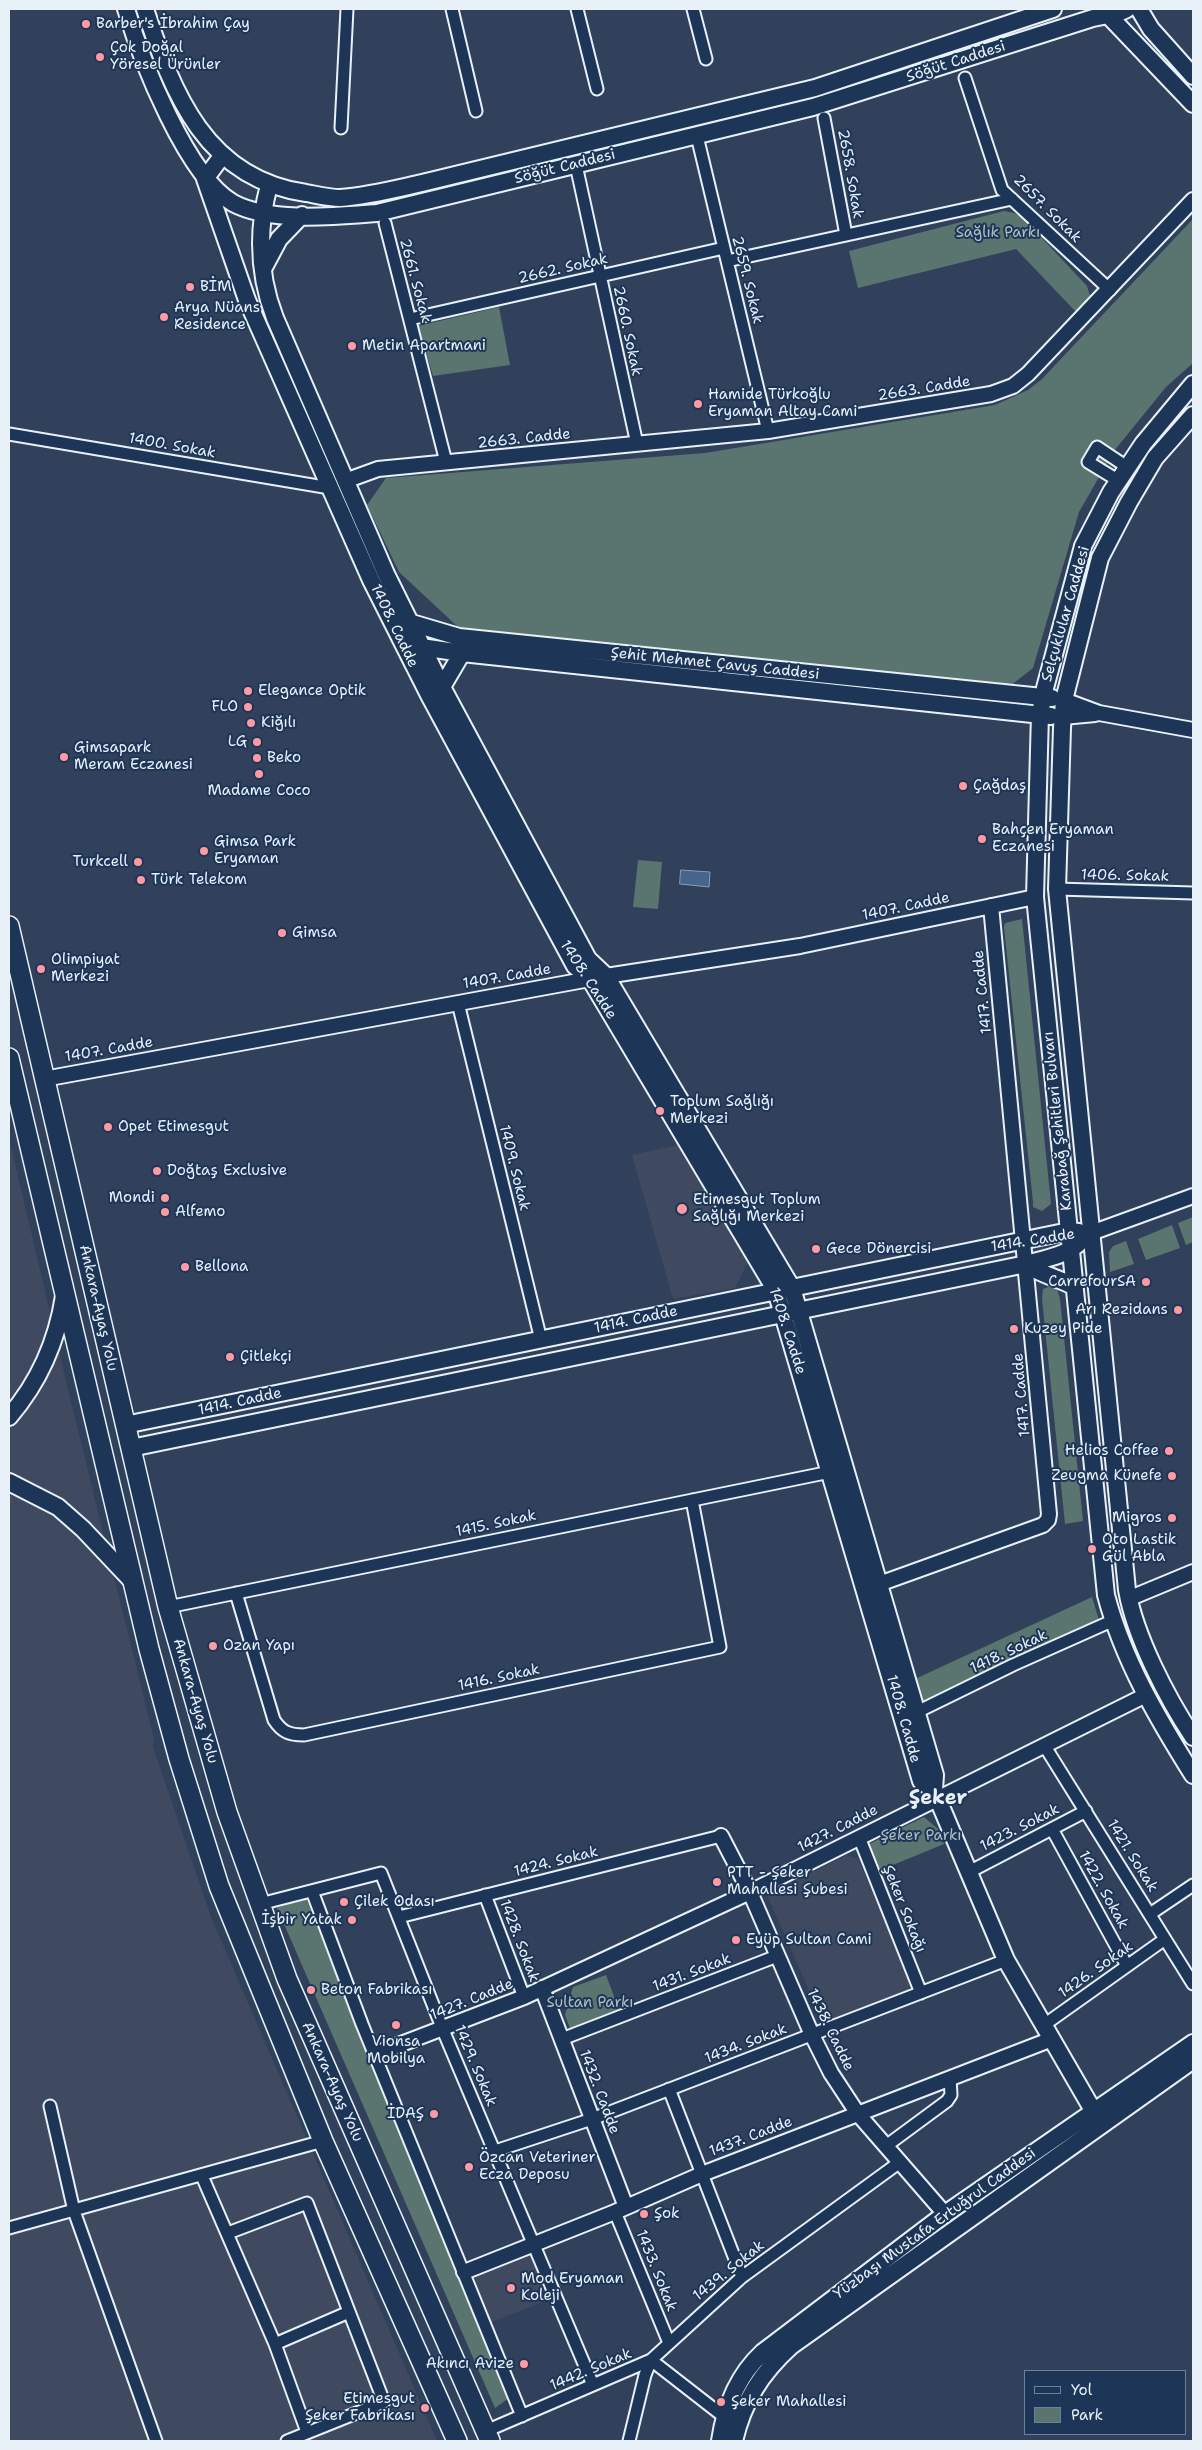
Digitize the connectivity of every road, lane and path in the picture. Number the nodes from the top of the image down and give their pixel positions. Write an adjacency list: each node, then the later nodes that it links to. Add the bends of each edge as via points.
1 (126, 9): 22 (main road, Söğüt Caddesi, via 159,94)
2 (145, 9): 20 (main road, Söğüt Caddesi, via 160,56 178,93 199,131)
3 (347, 9): 18 (street)
4 (452, 9): 16 (street)
5 (577, 9): 14 (street)
6 (693, 9): 11 (street)
7 (1053, 9): 23 (main road, Söğüt Caddesi, via 815,88 375,194 338,198)
8 (1127, 9): 10 (main road, Söğüt Caddesi, via 1119,14)
9 (1139, 9): 12 (main road, via 1150,29)
10 (1103, 12): 15 (main road); 19 (main road, Söğüt Caddesi, via 1093,18 814,107)
11 (706, 59)
12 (1193, 76)
13 (965, 78): 24 (street, 2657. Sokak, via 1002,190)
14 (598, 90)
15 (1193, 104)
16 (476, 111)
17 (824, 118): 29 (street, 2658. Sokak)
18 (341, 128)
19 (697, 136): 21 (main road, Söğüt Caddesi); 30 (street, 2659. Sokak)
20 (222, 156): 22 (main road); 23 (main road, Söğüt Caddesi)
21 (576, 165): 27 (main road, Söğüt Caddesi, via 377,213); 33 (street, 2660. Sokak)
22 (205, 179): 26 (main road, Söğüt Caddesi, via 233,202); 43 (main road, 1408. Cadde, via 247,300)
23 (269, 185): 26 (main road, 1408. Cadde)
24 (1012, 199): 29 (street); 34 (street, 2657. Sokak)
25 (1193, 200): 34 (street, 2663. Cadde)
26 (262, 212): 27 (main road, Söğüt Caddesi); 32 (main road, 1408. Cadde, via 260,243)
27 (302, 215): 32 (main road, via 279,239)
28 (385, 223): 35 (street, 2661. Sokak)
29 (846, 235): 31 (street)
30 (724, 248): 31 (street, 2659. Sokak); 33 (street, 2662. Sokak)
31 (727, 262): 38 (street, 2659. Sokak)
32 (263, 269): 42 (main road, 1408. Cadde, via 269,304)
33 (600, 276): 35 (street, 2662. Sokak); 40 (street, 2660. Sokak)
34 (1110, 290): 38 (street, 2663. Cadde, via 1013,386 991,394)
35 (410, 319): 41 (street, 2661. Sokak)
36 (1193, 384): 50 (main road, Selçuklular Caddesi, via 1143,444 1083,546)
37 (1193, 415): 51 (main road, Selçuklular Caddesi, via 1155,458 1100,558)
38 (768, 431): 40 (street, 2663. Cadde)
39 (9, 434): 43 (street, 1400. Sokak)
40 (636, 444): 41 (street, 2663. Cadde)
41 (446, 462): 42 (street, 2663. Cadde, via 378,469)
42 (345, 481): 43 (main road); 45 (main road, 1408. Cadde)
43 (330, 488): 44 (main road, 1408. Cadde)
44 (390, 616): 45 (main road, Şehit Mehmet Çavuş Caddesi); 46 (main road, 1408. Cadde)
45 (410, 623): 47 (main road, 1408. Cadde); 50 (main road, Şehit Mehmet Çavuş Caddesi, via 460,637)
46 (403, 644): 47 (main road, Şehit Mehmet Çavuş Caddesi); 62 (main road, 1408. Cadde, via 575,966)
47 (422, 647): 48 (main road, Şehit Mehmet Çavuş Caddesi); 49 (main road, 1408. Cadde)
48 (462, 653): 49 (main road); 53 (main road, Şehit Mehmet Çavuş Caddesi)
49 (442, 687): 61 (main road, 1408. Cadde, via 588,959)
50 (1043, 698): 51 (main road, Şehit Mehmet Çavuş Caddesi); 53 (main road, Selçuklular Caddesi)
51 (1064, 700): 52 (street); 54 (main road, Selçuklular Caddesi)
52 (1098, 713): 54 (street); 55 (street)
53 (1040, 714): 54 (main road, Şehit Mehmet Çavuş Caddesi); 58 (main road, Karabağ Şehitleri Bulvarı)
54 (1063, 717): 56 (main road, Karabağ Şehitleri Bulvarı)
55 (1193, 730)
56 (1057, 889): 57 (street, 1406. Sokak); 68 (main road, Karabağ Şehitleri Bulvarı)
57 (1193, 893)
58 (1036, 897): 59 (street, 1407. Cadde); 67 (main road, Karabağ Şehitleri Bulvarı)
59 (991, 906): 61 (street, 1407. Cadde, via 800,946); 69 (street, 1417. Cadde)
60 (9, 926): 65 (highway, Ankara-Ayaş Yolu)
61 (606, 976): 62 (street, 1407. Cadde); 73 (main road, 1408. Cadde)
62 (590, 979): 63 (street, 1407. Cadde); 73 (main road, 1408. Cadde)
63 (458, 1003): 65 (street, 1407. Cadde); 76 (street, 1409. Sokak)
64 (9, 1058): 74 (highway, Ankara-Ayaş Yolu)
65 (44, 1078): 78 (highway, Ankara-Ayaş Yolu)
66 (1193, 1196): 68 (street)
67 (1069, 1231): 68 (main road, 1414. Cadde); 69 (main road, 1414. Cadde); 70 (main road, Karabağ Şehitleri Bulvarı)
68 (1091, 1233): 70 (main road, 1414. Cadde); 87 (main road, Karabağ Şehitleri Bulvarı)
69 (1024, 1240): 71 (street, 1417. Cadde); 73 (main road, 1414. Cadde)
70 (1071, 1250): 71 (main road, 1414. Cadde); 72 (main road, Karabağ Şehitleri Bulvarı)
71 (1026, 1264): 72 (main road, via 1040,1274); 75 (main road, 1414. Cadde); 85 (street, 1417. Cadde, via 1048,1520)
72 (1075, 1287): 89 (main road, Karabağ Şehitleri Bulvarı, via 1105,1584)
73 (784, 1290): 75 (main road, 1408. Cadde); 76 (main road, 1414. Cadde)
74 (65, 1294): 77 (main road, via 57,1329 44,1363 30,1390); 84 (highway, Ankara-Ayaş Yolu)
75 (791, 1312): 79 (main road, 1414. Cadde); 80 (main road, 1408. Cadde); 85 (main road, 1408. Cadde)
76 (541, 1340): 78 (main road, 1414. Cadde)
77 (9, 1417)
78 (125, 1425): 79 (highway, Ankara-Ayaş Yolu)
79 (131, 1448): 88 (highway, Ankara-Ayaş Yolu)
80 (830, 1472): 82 (street, 1415. Sokak); 95 (main road, 1408. Cadde, via 921,1781)
81 (9, 1482): 84 (main road, via 58,1507)
82 (692, 1500): 86 (street, 1415. Sokak); 86 (street, 1416. Sokak, via 720,1647 304,1734 292,1735 281,1731 274,1720)
83 (1193, 1572): 87 (street)
84 (133, 1582): 129 (highway, Ankara-Ayaş Yolu, via 179,1759 219,1886)
85 (879, 1584): 91 (main road, 1408. Cadde)
86 (236, 1593): 88 (street, 1415. Sokak)
87 (1128, 1599): 92 (main road, Karabağ Şehitleri Bulvarı, via 1166,1692)
88 (168, 1606): 105 (highway, Ankara-Ayaş Yolu, via 211,1759)
89 (1114, 1620): 90 (main road, Karabağ Şehitleri Bulvarı); 91 (street, 1418. Sokak)
90 (1146, 1694): 93 (street, 1427. Cadde); 94 (main road, Karabağ Şehitleri Bulvarı)
91 (917, 1712): 95 (main road, 1408. Cadde, via 935,1775)
92 (1193, 1737)
93 (1044, 1745): 95 (street, 1427. Cadde); 96 (street, 1421. Sokak)
94 (1193, 1775)
95 (935, 1794): 99 (street, 1427. Cadde); 100 (main road, 1408. Cadde)
96 (1086, 1811): 97 (street, 1423. Sokak); 106 (street, 1421. Sokak)
97 (1052, 1829): 100 (street, 1423. Sokak); 111 (street, 1422. Sokak)
98 (721, 1836): 103 (street, 1438. Cadde); 104 (street, 1424. Sokak)
99 (859, 1837): 103 (street, 1427. Cadde); 114 (street, Şeker Sokağı)
100 (969, 1872): 110 (main road, 1408. Cadde)
101 (1193, 1885): 106 (street)
102 (312, 1891): 105 (street, 1429. Sokak); 107 (street, 1429. Sokak, via 381,1873); 121 (street)
103 (750, 1892): 109 (street, 1438. Cadde); 113 (street, 1427. Cadde)
104 (486, 1895): 107 (street, 1424. Sokak); 115 (street, 1428. Sokak)
105 (260, 1904): 151 (highway, Ankara-Ayaş Yolu, via 287,1979)
106 (1150, 1914): 108 (street, 1421. Sokak)
107 (399, 1917): 116 (street, 1429. Sokak)
108 (1165, 1939): 111 (street, 1426. Sokak); 112 (street, 1421. Sokak)
109 (777, 1956): 118 (street, 1438. Cadde); 119 (street, 1431. Sokak)
110 (1006, 1960): 114 (street, 1434. Sokak); 117 (main road, 1408. Cadde)
111 (1127, 1966): 117 (street, 1426. Sokak)
112 (1193, 1984)
113 (542, 1988): 115 (street, 1427. Cadde); 119 (street, 1432. Cadde)
114 (921, 1993): 118 (street, 1434. Sokak)
115 (524, 1997): 116 (street, 1427. Cadde)
116 (443, 2030): 121 (street, 1427. Cadde); 131 (street, 1429. Sokak)
117 (1048, 2032): 123 (street, 1437. Cadde); 126 (main road, 1408. Cadde)
118 (812, 2034): 124 (street, 1434. Sokak); 127 (street, 1438. Cadde, via 831,2073)
119 (562, 2039): 128 (street, 1432. Cadde)
120 (1193, 2043): 126 (main road, Yüzbaşı Mustafa Ertuğrul Caddesi)
121 (375, 2054): 141 (street)
122 (1193, 2060): 137 (main road, Yüzbaşı Mustafa Ertuğrul Caddesi)
123 (950, 2078): 127 (street, 1437. Cadde); 130 (street, via 951,2095 947,2101)
124 (669, 2089): 128 (street, 1434. Sokak); 133 (street)
125 (50, 2106): 136 (street)
126 (1094, 2112): 137 (main road, Yüzbaşı Mustafa Ertuğrul Caddesi)
127 (858, 2114): 130 (street, 1438. Cadde); 133 (street, 1437. Cadde)
128 (592, 2119): 131 (street, 1434. Sokak); 135 (street, 1432. Cadde)
129 (323, 2141): 134 (street); 154 (highway, Ankara-Ayaş Yolu)
130 (886, 2146): 132 (street, 1438. Cadde)
131 (494, 2152): 140 (street, 1429. Sokak)
132 (900, 2162): 137 (street, 1438. Cadde); 142 (street, 1439. Sokak)
133 (702, 2174): 135 (street, 1437. Cadde); 142 (street)
134 (202, 2176): 136 (street); 139 (street)
135 (620, 2209): 140 (street, 1437. Cadde); 144 (street, 1433. Sokak)
136 (74, 2211): 138 (street); 152 (street)
137 (950, 2221): 149 (main road, Yüzbaşı Mustafa Ertuğrul Caddesi, via 763,2352 744,2373); 157 (main road, Yüzbaşı Mustafa Ertuğrul Caddesi, via 779,2356 748,2399)
138 (9, 2228)
139 (228, 2233): 143 (street, via 307,2203); 145 (street)
140 (534, 2244): 141 (street, 1437. Cadde); 147 (street, 1429. Sokak)
141 (464, 2272): 148 (street)
142 (742, 2277): 144 (street, 1439. Sokak)
143 (349, 2312): 145 (street); 150 (street, via 384,2402)
144 (669, 2343): 146 (street, 1439. Sokak)
145 (275, 2344): 150 (street)
146 (651, 2360): 147 (street, 1442. Sokak); 149 (street, 1442. Sokak); 155 (street, 1439. Sokak)
147 (593, 2385): 148 (street, 1442. Sokak)
148 (522, 2416): 151 (street, 1442. Sokak)
149 (723, 2416): 156 (main road, Yüzbaşı Mustafa Ertuğrul Caddesi)
150 (307, 2432): 153 (street)
151 (488, 2436)
152 (156, 2441)
153 (287, 2441)
154 (456, 2441)
155 (629, 2441)
156 (720, 2441)
157 (734, 2441)

